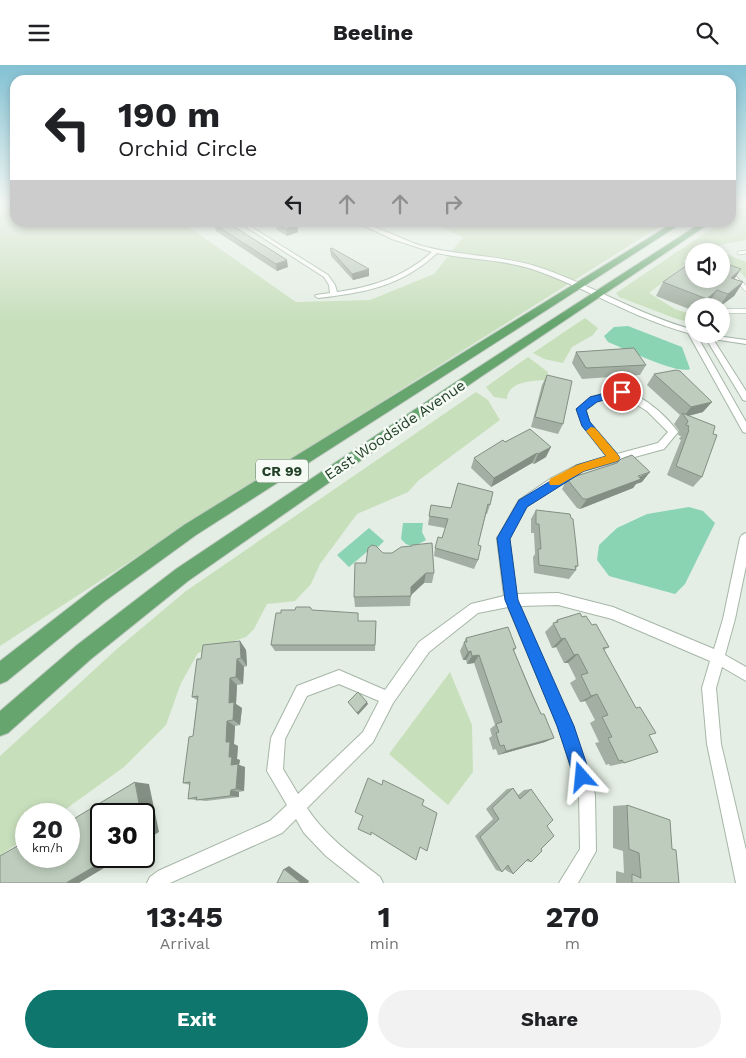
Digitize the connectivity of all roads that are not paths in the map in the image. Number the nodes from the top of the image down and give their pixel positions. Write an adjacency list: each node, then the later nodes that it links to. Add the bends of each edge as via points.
1 (272, 242): 11 (street, via 326,276)
2 (406, 242): 5 (street)
3 (647, 242): 9 (main road, East Woodside Avenue / CR 99)
4 (677, 242): 12 (main road, East Woodside Avenue / CR 99)
5 (436, 251): 9 (street, via 522,264); 11 (street, via 414,271 392,282)
6 (746, 252): 7 (lane)
7 (738, 253)
8 (734, 276): 10 (lane)
9 (577, 285): 12 (street); 28 (main road, East Woodside Avenue / CR 99, via 182,535 99,595)
10 (746, 289)
11 (334, 295): 13 (street)
12 (598, 295): 16 (street); 30 (main road, East Woodside Avenue / CR 99, via 182,575 84,652)
13 (318, 297)
14 (730, 311): 15 (lane)
15 (746, 311)
16 (685, 330)
17 (730, 338): 18 (street)
18 (746, 341)
19 (698, 343): 22 (street)
20 (710, 343): 21 (street)
21 (746, 398)
22 (746, 430)
23 (614, 458): 23 (street, via 585,423 581,409 594,399 622,392 642,401 673,432 661,446); 25 (street, via 580,468 523,503 503,538)
24 (746, 538): 26 (street)
25 (512, 600): 26 (street, via 558,599 613,613); 29 (street, via 474,608 424,647); 34 (street, via 566,726 587,794 588,851)
26 (718, 658): 27 (street); 35 (street, via 709,688 714,744)
27 (746, 673)
28 (0, 675)
29 (388, 698): 31 (street, via 368,737); 31 (street, via 339,677 302,691 278,738 276,771)
30 (0, 725)
31 (297, 807): 32 (street, via 276,827); 33 (street, via 310,827 332,850)
32 (156, 883)
33 (374, 883)
34 (568, 883)
35 (745, 883)

